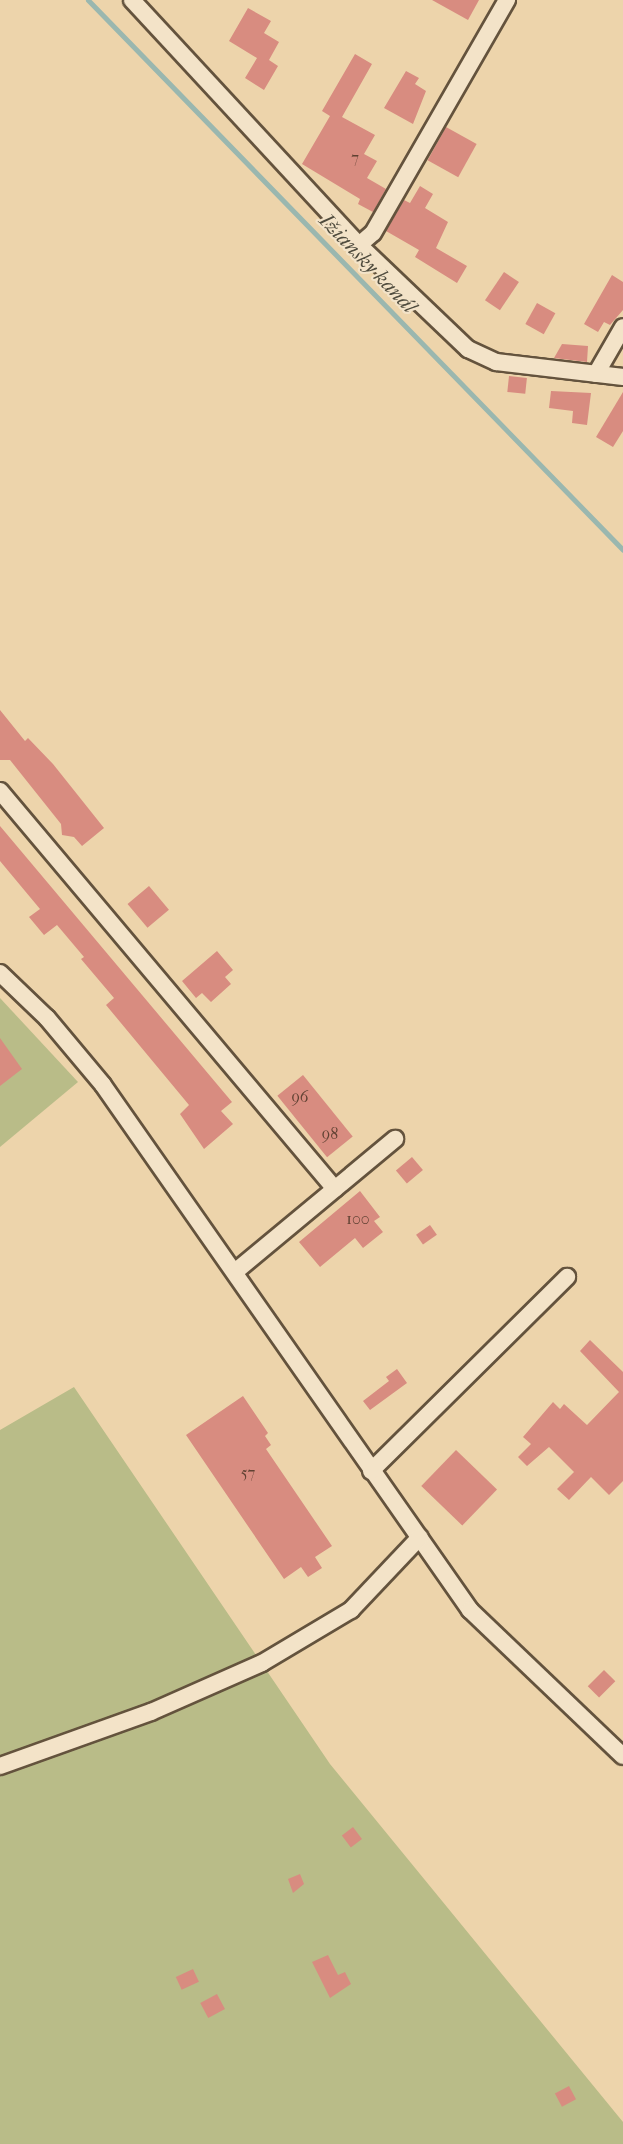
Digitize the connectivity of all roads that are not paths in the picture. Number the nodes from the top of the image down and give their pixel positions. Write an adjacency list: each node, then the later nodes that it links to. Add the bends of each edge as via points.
1 (132, 0): 3 (street)
2 (507, 0): 3 (street, via 373,234)
3 (359, 244): 5 (street, via 468,349 496,362)
4 (623, 327): 5 (street)
5 (596, 374): 6 (street)
6 (623, 377)
7 (0, 791): 10 (street)
8 (0, 973): 11 (street, via 47,1018 103,1085)
9 (395, 1139): 10 (street)
10 (335, 1189): 11 (street)
11 (236, 1271): 13 (street)
12 (567, 1277): 13 (street)
13 (371, 1471): 14 (street)
14 (420, 1537): 15 (street, via 470,1610); 16 (street, via 351,1610 262,1663 151,1712)
15 (623, 1756)
16 (0, 1766)

